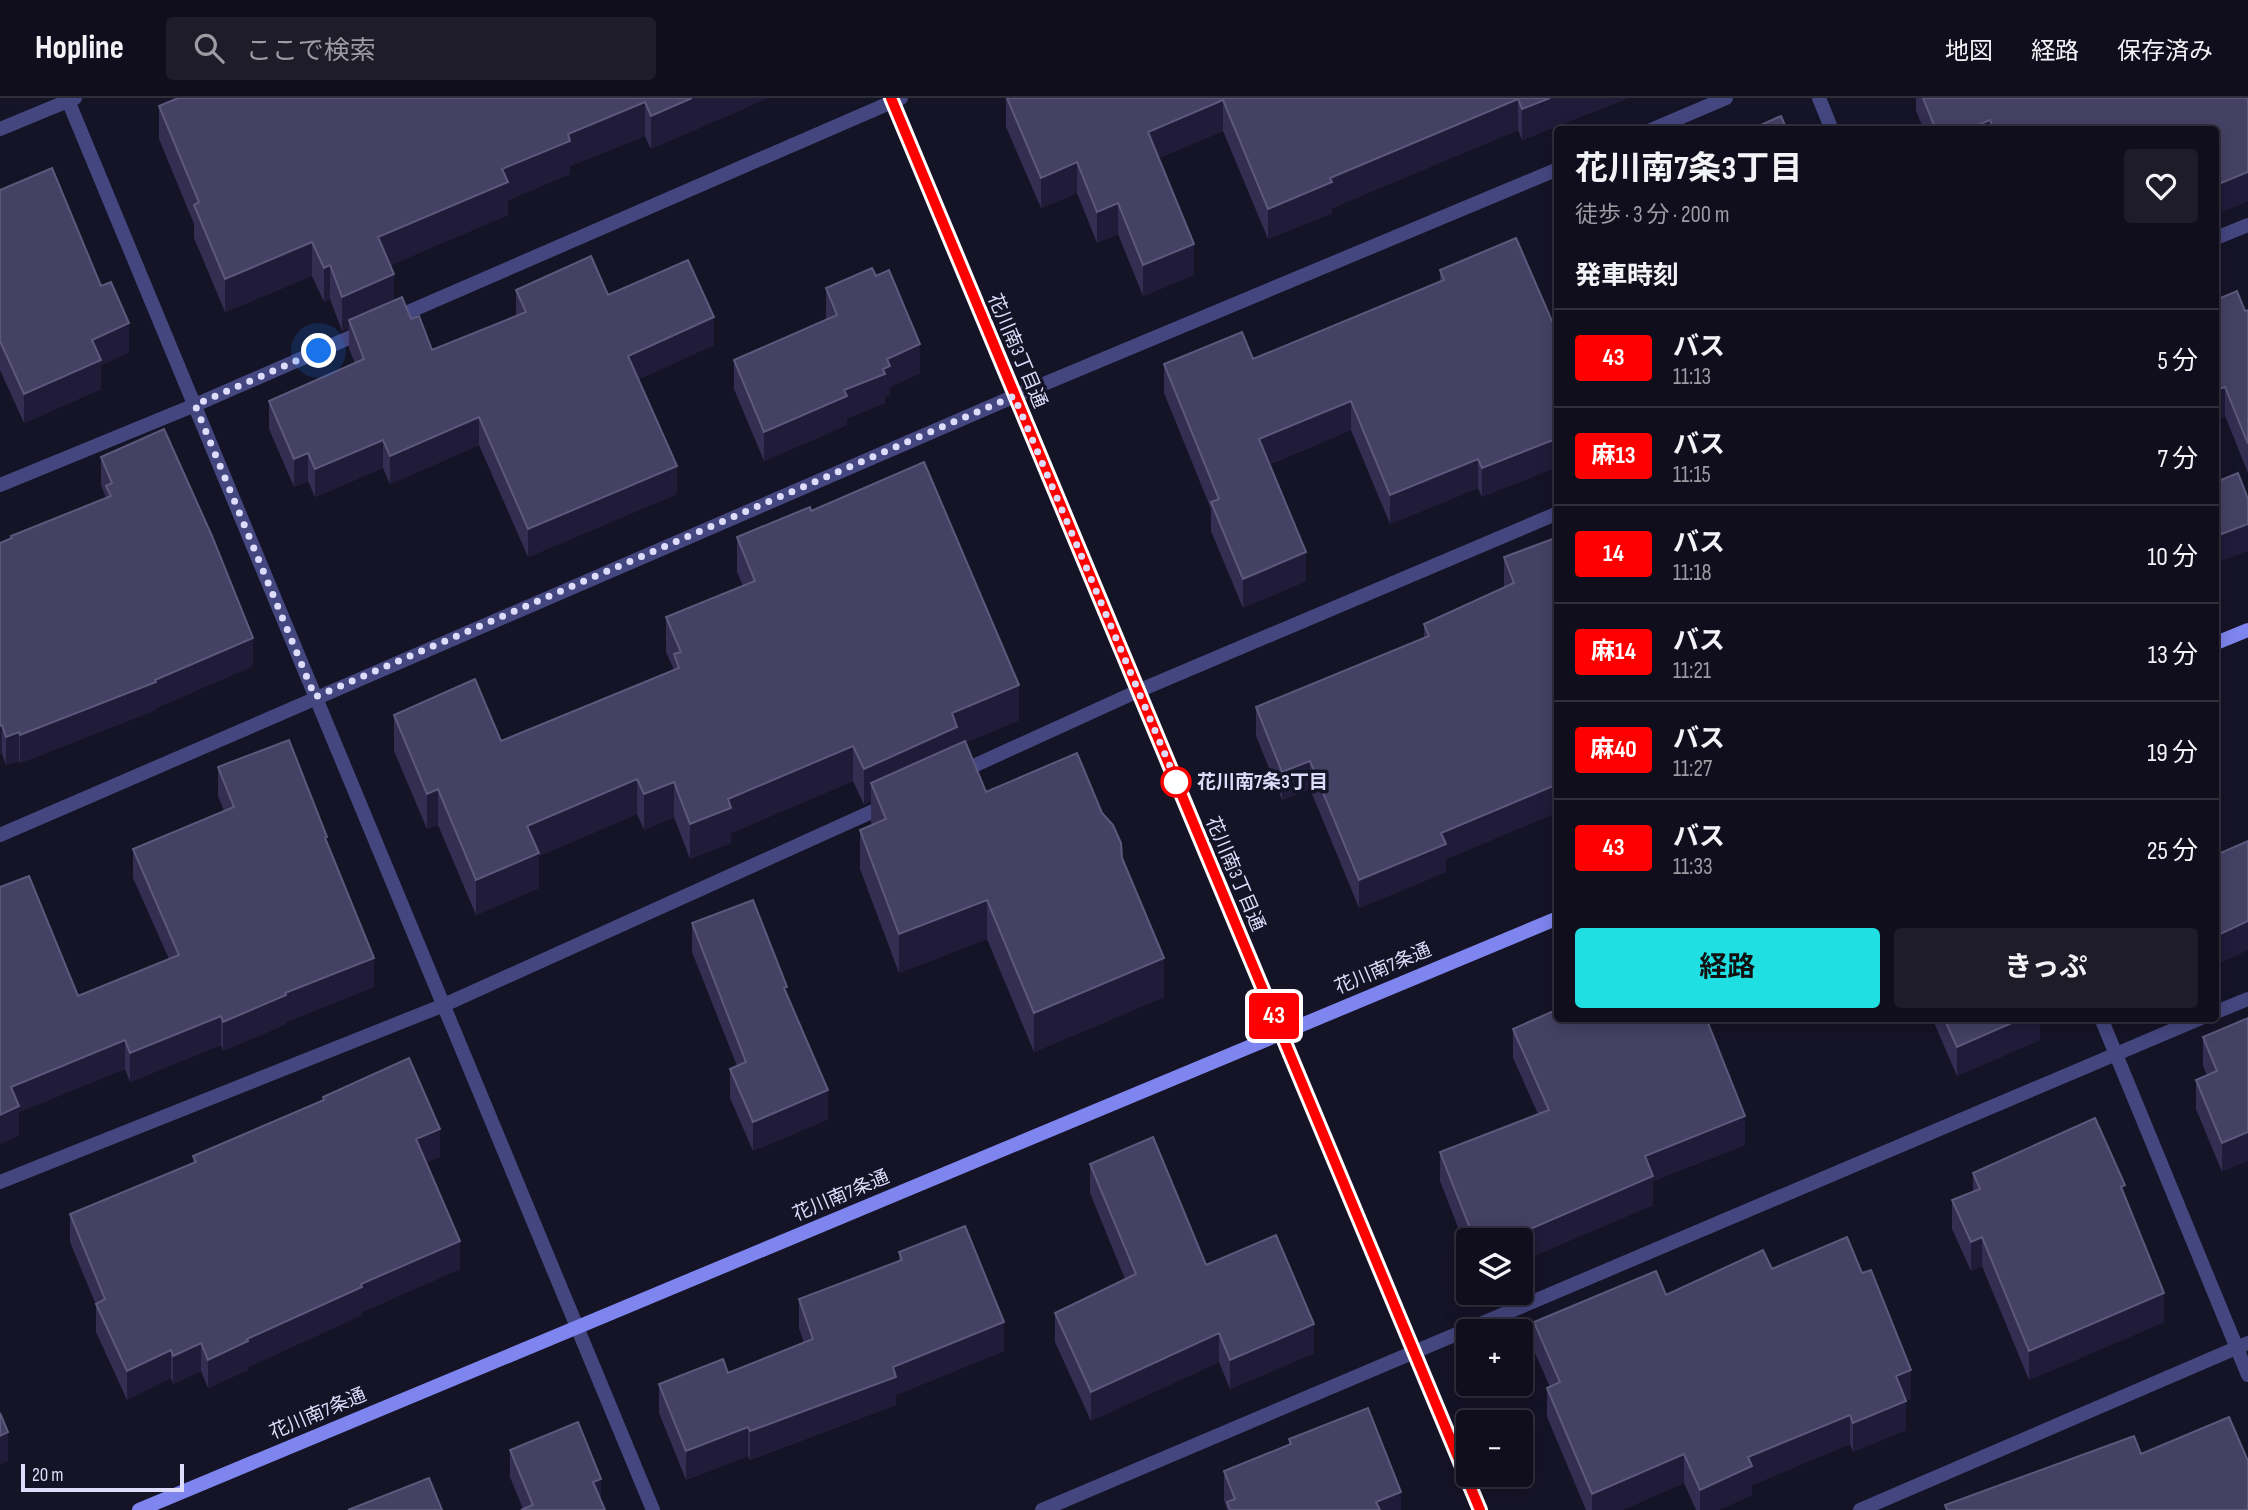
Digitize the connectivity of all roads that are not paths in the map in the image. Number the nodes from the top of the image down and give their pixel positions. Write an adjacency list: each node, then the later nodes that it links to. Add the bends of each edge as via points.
1 (1726, 98): 5 (street)
2 (1819, 98): 6 (street)
3 (70, 99): 7 (street); 12 (street)
4 (894, 99): 11 (street, 花川南3丁目通); 12 (street)
5 (1660, 126)
6 (1830, 126)
7 (0, 129)
8 (1554, 171): 11 (street)
9 (2248, 225): 10 (street)
10 (2219, 237)
11 (1014, 396): 17 (street, 花川南3丁目通); 18 (street)
12 (195, 405): 13 (street); 18 (street)
13 (0, 485)
14 (1554, 515): 17 (street)
15 (2248, 630): 16 (street)
16 (2219, 642)
17 (1138, 691): 19 (street); 28 (street, 花川南3丁目通)
18 (315, 697): 21 (street); 24 (street)
19 (949, 777)
20 (898, 800): 24 (street)
21 (0, 835)
22 (1554, 920): 28 (street, 花川南7条通)
23 (2248, 999): 25 (street)
24 (444, 1005): 30 (street); 31 (street)
25 (2219, 1011)
26 (2103, 1022): 29 (street)
27 (2192, 1022): 29 (street)
28 (1280, 1032): 31 (street, 花川南7条通); 33 (street, 花川南3丁目通)
29 (2116, 1055): 32 (street); 33 (street)
30 (0, 1182)
31 (577, 1327): 35 (street, 花川南7条通); 36 (street)
32 (2242, 1345): 34 (street); 39 (street)
33 (1414, 1353): 37 (street); 38 (street, 花川南3丁目通)
34 (2248, 1375)
35 (139, 1510)
36 (653, 1510)
37 (1042, 1510)
38 (1480, 1510)
39 (1860, 1510)

